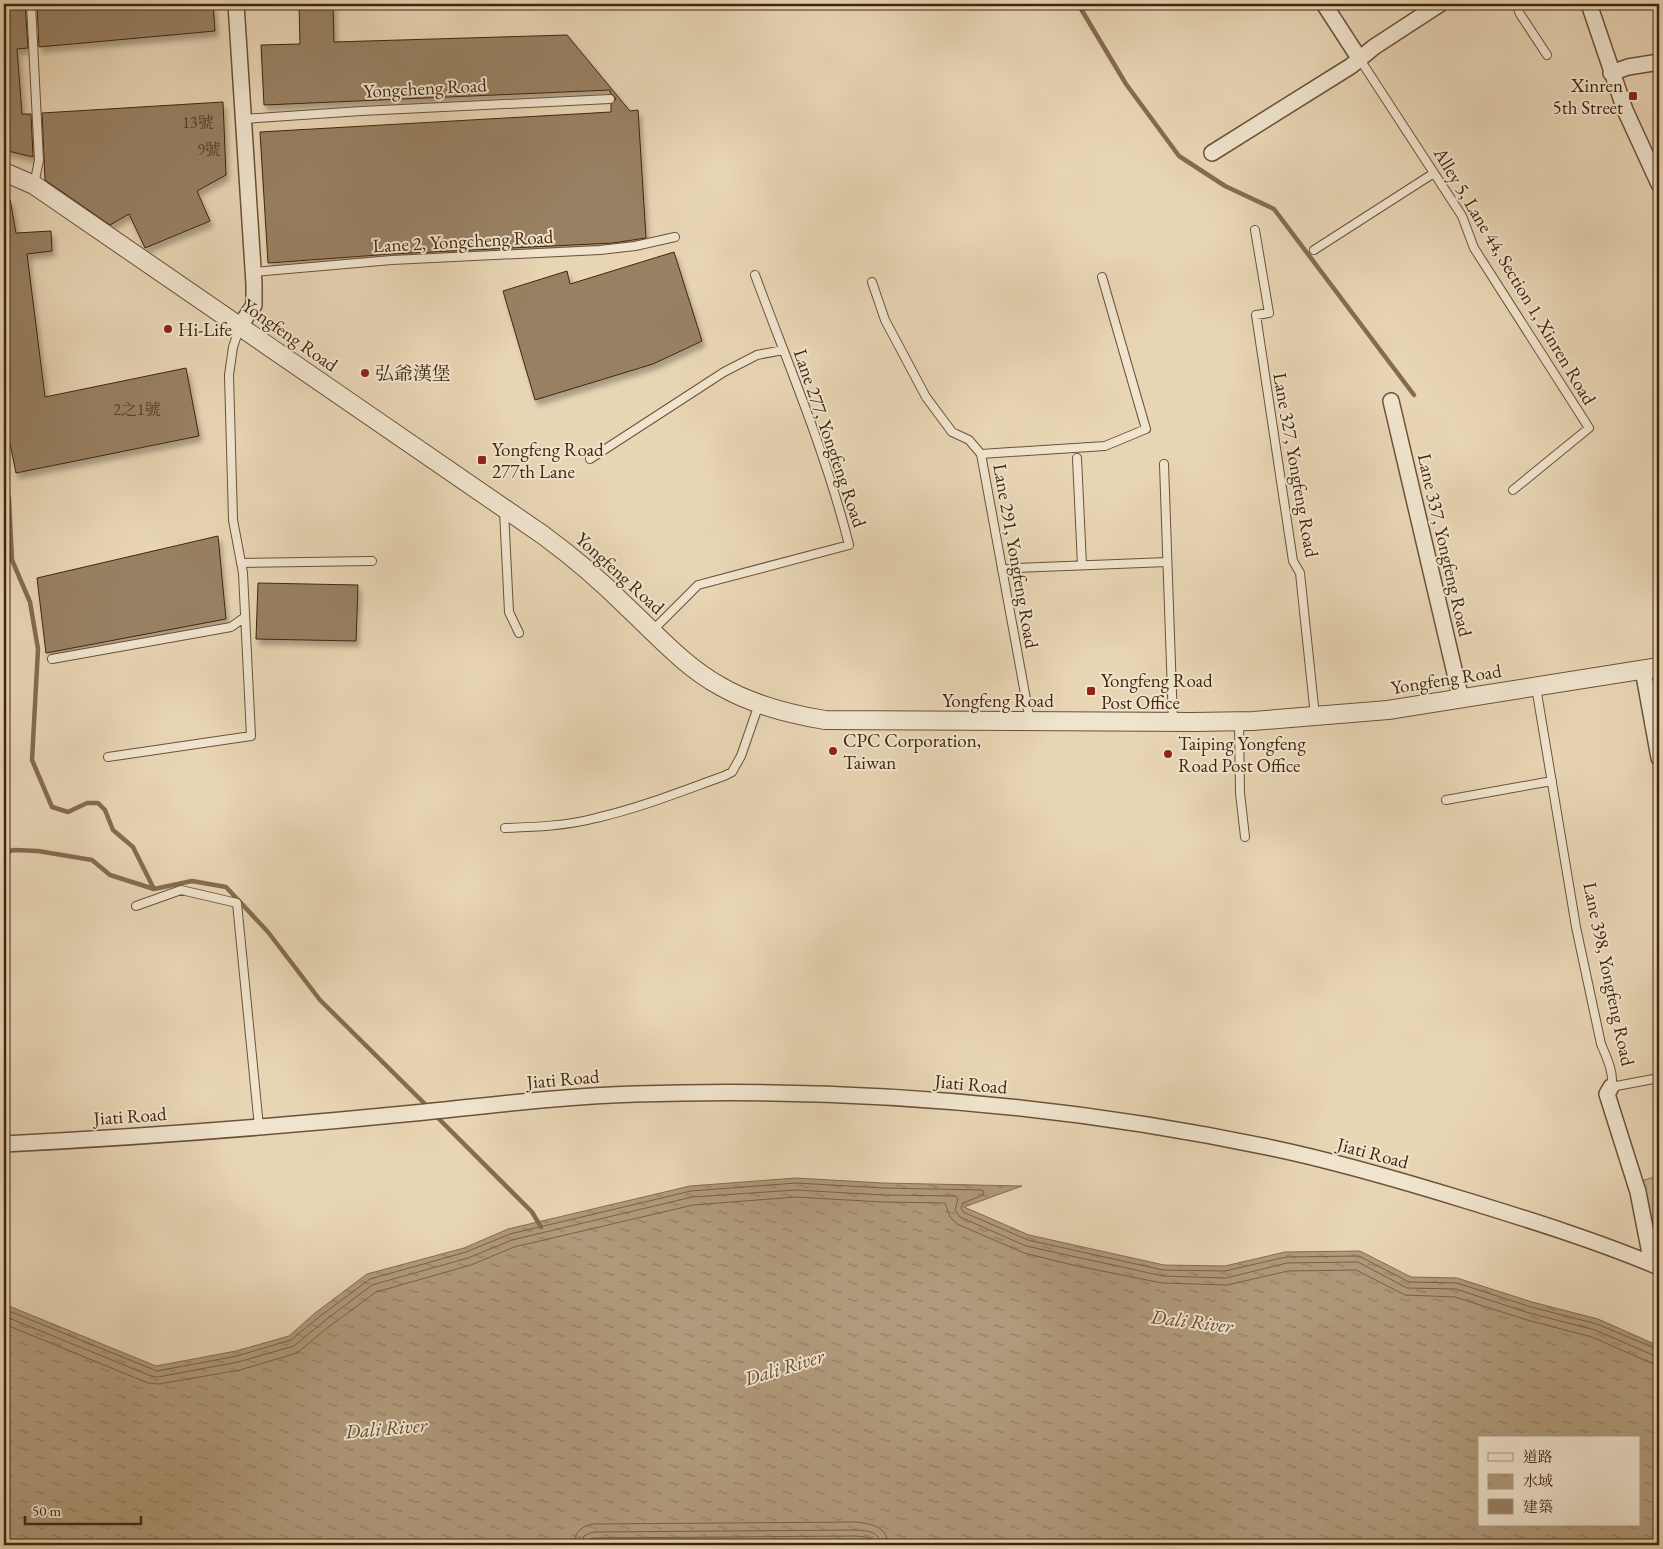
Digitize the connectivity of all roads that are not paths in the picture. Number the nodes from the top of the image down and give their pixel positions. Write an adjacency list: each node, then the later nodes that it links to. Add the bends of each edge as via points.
1 (31, 4): 17 (lane, via 39,160)
2 (236, 4): 12 (street)
3 (1324, 4): 8 (street)
4 (1440, 4): 8 (street)
5 (1516, 4): 7 (lane)
6 (1589, 4): 10 (street)
7 (1547, 55)
8 (1359, 58): 13 (street); 15 (lane, Alley 5, Lane 44, Section 1, Xinren Road)
9 (1659, 62): 10 (street)
10 (1611, 73): 16 (street, via 1624,110)
11 (610, 99): 12 (lane, Yongcheng Road)
12 (243, 119): 21 (street)
13 (1212, 153)
14 (4, 172): 17 (street, Yongfeng Road)
15 (1434, 173): 20 (lane); 32 (lane, Alley 5, Lane 44, Section 1, Xinren Road, via 1462,216 1474,248 1590,428)
16 (1659, 184)
17 (34, 185): 25 (street, Yongfeng Road)
18 (1255, 230): 47 (lane, Lane 327, Yongfeng Road, via 1269,313 1256,315 1293,561 1300,573)
19 (675, 237): 21 (lane, Lane 2, Yongcheng Road, via 600,250 392,260)
20 (1314, 250)
21 (253, 272): 25 (street, via 254,304)
22 (755, 275): 26 (lane, Lane 277, Yongfeng Road)
23 (1102, 277): 28 (lane, via 1146,429 1105,446)
24 (872, 282): 28 (lane, Lane 291, Yongfeng Road, via 884,320 926,397 952,432 969,440)
25 (240, 326): 33 (street, Yongfeng Road); 36 (lane, via 229,375 234,520)
26 (783, 350): 30 (lane, via 758,355 724,372); 40 (lane, Lane 277, Yongfeng Road, via 841,512 849,545 698,584)
27 (1391, 401): 45 (street, Lane 337, Yongfeng Road)
28 (982, 454): 38 (lane, Lane 291, Yongfeng Road)
29 (1077, 458): 37 (lane)
30 (590, 459)
31 (1164, 464): 35 (lane)
32 (1513, 490)
33 (504, 509): 40 (street, Yongfeng Road, via 573,557); 41 (lane, via 509,612)
34 (372, 561): 36 (lane)
35 (1167, 562): 37 (lane); 50 (lane)
36 (241, 564): 39 (lane)
37 (1082, 565): 38 (lane)
38 (1002, 570): 48 (lane, Lane 291, Yongfeng Road)
39 (245, 617): 42 (lane, via 231,627); 51 (lane, via 251,736)
40 (652, 631): 46 (street, Yongfeng Road, via 678,656 720,686)
41 (519, 633)
42 (52, 659)
43 (1651, 668): 44 (street, Yongfeng Road); 52 (street)
44 (1536, 687): 45 (street, Yongfeng Road); 53 (lane, Lane 398, Yongfeng Road)
45 (1462, 699): 47 (street, Yongfeng Road)
46 (759, 704): 48 (street, Yongfeng Road, via 787,714 825,720); 55 (lane, via 741,756 732,772 724,776 596,818 567,824)
47 (1315, 716): 49 (street, Yongfeng Road)
48 (1030, 721): 50 (street, Yongfeng Road)
49 (1239, 721): 50 (street, Yongfeng Road); 56 (lane, via 1240,793)
50 (1173, 722)
51 (108, 757)
52 (1659, 758)
53 (1552, 781): 54 (lane); 59 (lane, Lane 398, Yongfeng Road, via 1576,927 1601,1044 1608,1059)
54 (1446, 800)
55 (505, 828)
56 (1245, 837)
57 (136, 906): 60 (lane, via 181,890 237,903)
58 (1659, 1078): 59 (lane)
59 (1611, 1087): 62 (street, Lane 398, Yongfeng Road, via 1607,1094 1638,1192)
60 (259, 1127): 61 (street, Jiati Road); 62 (street, Jiati Road, via 582,1096 636,1094 823,1095 1047,1110 1207,1136 1346,1166 1542,1224)
61 (4, 1144)
62 (1656, 1266)

